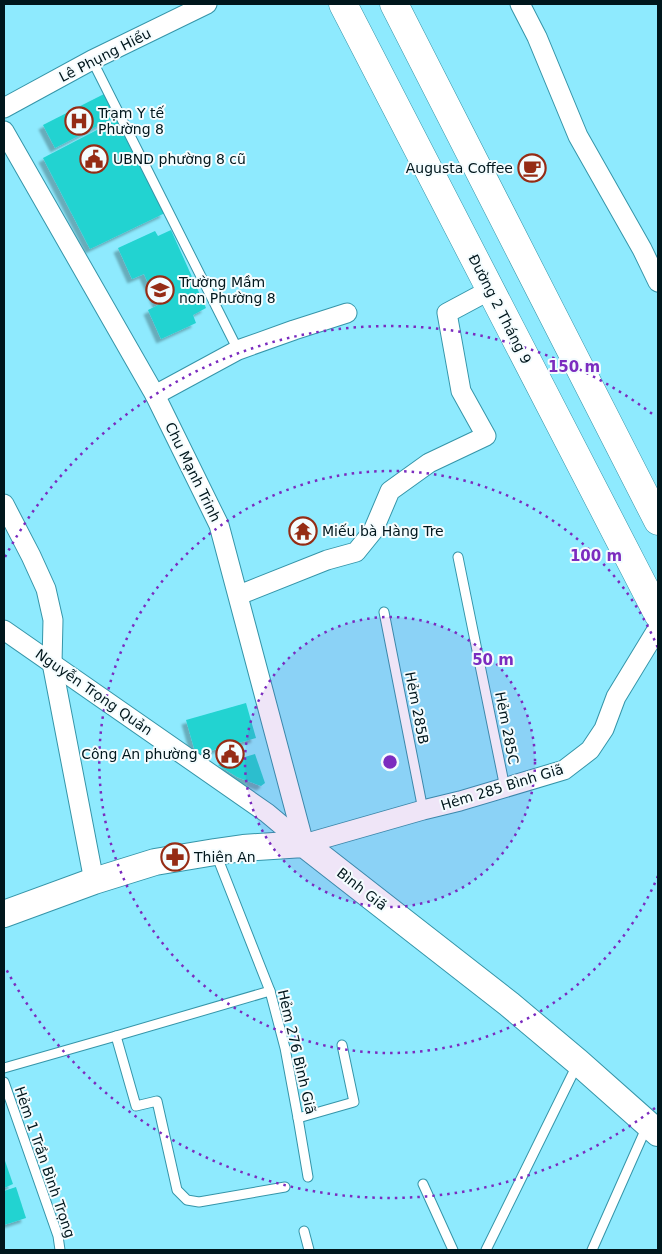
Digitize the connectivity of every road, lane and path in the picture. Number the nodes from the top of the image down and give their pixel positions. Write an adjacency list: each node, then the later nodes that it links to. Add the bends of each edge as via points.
1 (207, 4): 5 (street, Lê Phụng Hiểu)
2 (343, 4): 9 (main road, Đường 2 Tháng 9)
3 (394, 4): 14 (main road)
4 (520, 4): 8 (street, via 578,136)
5 (92, 60): 6 (street, Lê Phụng Hiểu); 11 (lane)
6 (4, 108)
7 (4, 131): 12 (street, Chu Mạnh Trinh)
8 (658, 282)
9 (490, 290): 16 (street, via 447,313 461,391 486,436 429,464 390,491 373,531 356,552); 18 (main road, Đường 2 Tháng 9)
10 (347, 313): 11 (street)
11 (238, 350): 12 (street)
12 (155, 395): 16 (street, Chu Mạnh Trinh, via 219,525)
13 (4, 504): 21 (street, via 46,589 53,620)
14 (658, 521)
15 (458, 556): 22 (lane, Hẻm 285C)
16 (239, 595): 24 (street, Chu Mạnh Trinh)
17 (384, 612): 23 (lane, Hẻm 285B)
18 (658, 614)
19 (658, 628): 22 (street, Hẻm 285 Bình Giã, via 616,697 604,729 590,750 564,770)
20 (4, 630): 21 (street, Nguyễn Trọng Quản)
21 (52, 663): 24 (street, Nguyễn Trọng Quản, via 267,813); 26 (street)
22 (505, 788): 23 (street, Hẻm 285 Bình Giã)
23 (423, 810): 24 (street, Hẻm 285 Bình Giã)
24 (304, 844): 25 (street); 31 (street, Bình Giã)
25 (215, 852): 26 (street, via 155,862); 28 (lane, Hẻm 276 Bình Giã)
26 (94, 881): 27 (street)
27 (6, 917)
28 (270, 991): 29 (lane); 34 (lane, Hẻm 276 Bình Giã)
29 (116, 1036): 32 (lane); 38 (lane, via 136,1106 157,1101 177,1190 187,1200 199,1202)
30 (342, 1045): 34 (lane, via 354,1102)
31 (578, 1062): 35 (street, Bình Giã); 43 (lane)
32 (4, 1068)
33 (4, 1082): 40 (lane, Hẻm 1 Trần Bình Trọng, via 58,1236)
34 (298, 1118): 36 (lane, Hẻm 276 Bình Giã)
35 (653, 1128): 44 (lane)
36 (308, 1178)
37 (423, 1184): 42 (lane)
38 (285, 1187)
39 (304, 1231): 41 (lane)
40 (60, 1250)
41 (309, 1250)
42 (454, 1250)
43 (486, 1250)
44 (592, 1250)

